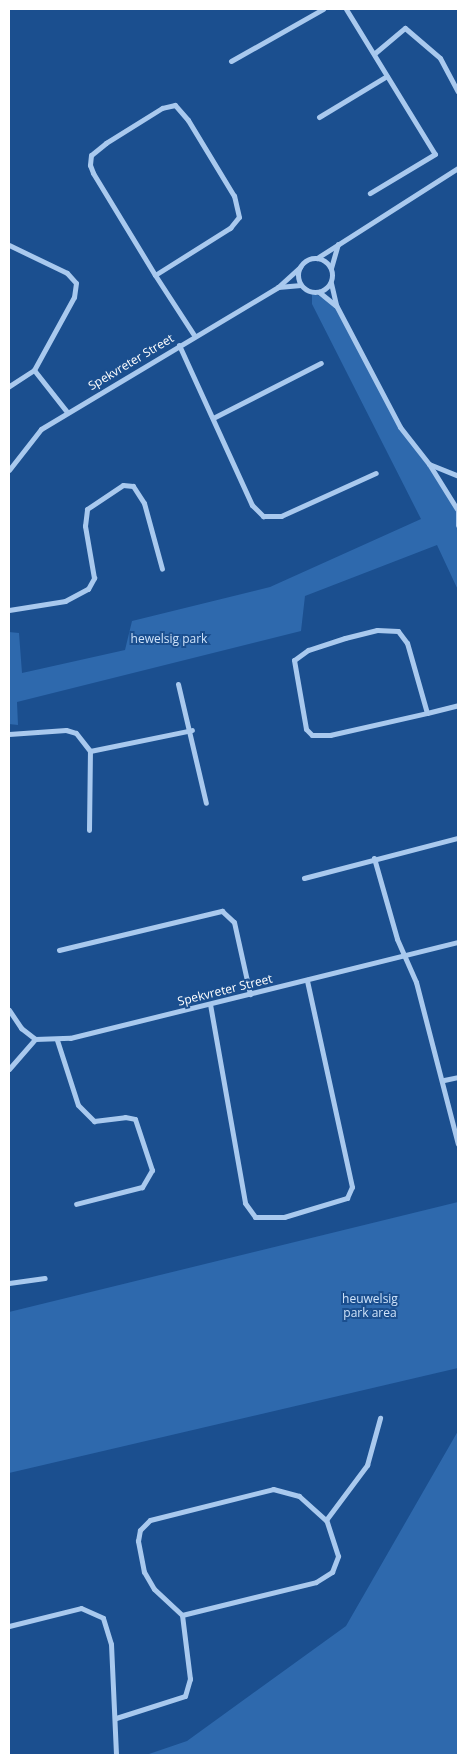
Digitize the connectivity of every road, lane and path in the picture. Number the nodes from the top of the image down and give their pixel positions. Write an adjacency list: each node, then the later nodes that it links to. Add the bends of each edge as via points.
1 (323, 9): 4 (street)
2 (346, 9): 3 (street)
3 (375, 53): 5 (street); 6 (street, via 405,28 440,58)
4 (231, 61)
5 (388, 76): 7 (street); 9 (street, via 436,154)
6 (458, 92)
7 (320, 117)
8 (458, 168): 10 (street)
9 (370, 193)
10 (338, 243): 12 (street); 14 (street)
11 (9, 245): 24 (street, via 67,273 76,283 74,297)
12 (317, 258): 13 (street); 14 (street)
13 (300, 267): 17 (street); 18 (street, Spekvreter Street)
14 (331, 268): 16 (street)
15 (156, 275): 15 (street, via 230,228 239,217 234,196 188,120 174,105 162,108 114,138 90,160 93,174); 21 (street)
16 (331, 283): 19 (street); 20 (street)
17 (301, 285): 18 (street, Spekvreter Street); 19 (street)
18 (278, 287): 21 (street, Spekvreter Street)
19 (319, 292): 20 (street)
20 (336, 306): 28 (street, via 400,427)
21 (194, 335): 22 (street, Spekvreter Street)
22 (179, 345): 26 (street, Spekvreter Street); 27 (street)
23 (321, 363): 27 (street)
24 (34, 370): 25 (street); 26 (street)
25 (9, 386)
26 (67, 412): 29 (street, Spekvreter Street, via 32,438)
27 (213, 418): 30 (street, via 252,505 263,516 281,516)
28 (429, 464): 31 (street); 32 (street)
29 (9, 470)
30 (376, 473)
31 (458, 476)
32 (458, 508): 33 (street)
33 (458, 525)
34 (162, 569): 35 (street, via 144,503 133,486 123,485 87,509 84,526 94,578 88,589 65,601)
35 (9, 610)
36 (178, 684): 39 (street)
37 (458, 705): 38 (street)
38 (427, 712): 38 (street, via 330,735 312,735 306,729 294,660 308,650 345,638 377,630 398,631 408,643)
39 (192, 730): 41 (street); 42 (street)
40 (9, 734): 41 (street, via 66,730 76,733)
41 (90, 750): 43 (street)
42 (206, 803)
43 (89, 830)
44 (458, 838): 45 (street)
45 (374, 858): 46 (street); 49 (street)
46 (304, 878)
47 (458, 942): 49 (street, Spekvreter Street)
48 (59, 950): 51 (street, via 222,911 234,922)
49 (402, 955): 50 (street, Spekvreter Street); 58 (street, via 416,982)
50 (307, 980): 51 (street, Spekvreter Street); 52 (street, via 352,1187 347,1198 284,1217 255,1217 245,1203)
51 (250, 994): 52 (street, Spekvreter Street)
52 (210, 1004): 55 (street, Spekvreter Street)
53 (9, 1010): 54 (street, via 21,1028)
54 (35, 1040): 55 (street, Spekvreter Street); 56 (street)
55 (57, 1040): 60 (street, via 78,1105 94,1121 125,1116 136,1119 152,1170 142,1187)
56 (9, 1069)
57 (458, 1077): 58 (street)
58 (444, 1080): 59 (street)
59 (458, 1144)
60 (76, 1204)
61 (45, 1278): 62 (street)
62 (9, 1283)
63 (380, 1418): 64 (street, via 367,1465)
64 (326, 1520): 65 (street, via 338,1556 336,1565 326,1577); 65 (street, via 299,1496 278,1489 150,1520 140,1530 138,1541 144,1572 154,1590)
65 (182, 1615): 67 (street, via 190,1679 185,1696)
66 (9, 1626): 67 (street, via 81,1608 103,1618 112,1644)
67 (116, 1718): 68 (street)
68 (116, 1755)

